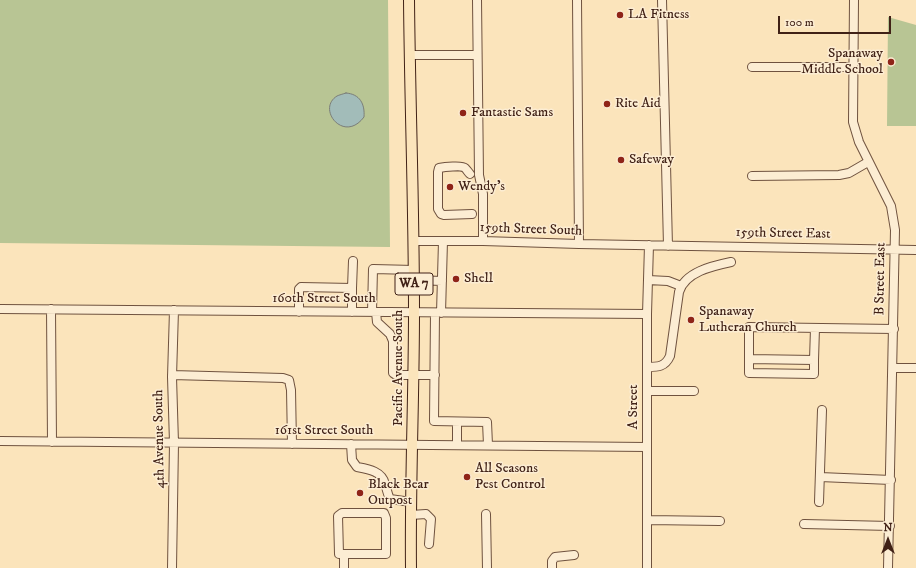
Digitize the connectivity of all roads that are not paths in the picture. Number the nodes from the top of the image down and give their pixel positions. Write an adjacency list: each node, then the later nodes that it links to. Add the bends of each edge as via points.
1 (409, 0): 6 (main road, Pacific Avenue South / WA 7)
2 (477, 0): 7 (street)
3 (577, 0): 19 (street)
4 (662, 0): 21 (street)
5 (854, 0): 9 (street, B Street East)
6 (409, 55): 7 (street); 16 (main road, Pacific Avenue South / WA 7)
7 (477, 55): 18 (street, via 479,175 483,194)
8 (752, 67): 9 (street)
9 (853, 67): 11 (street, B Street East, via 854,122)
10 (444, 160): 12 (street)
11 (868, 162): 14 (street, via 849,173 839,175); 22 (street, B Street East, via 891,206)
12 (439, 168): 13 (street, via 462,167); 15 (street, via 439,212 444,215)
13 (470, 174)
14 (752, 176)
15 (472, 214)
16 (413, 241): 17 (street, 159th Street South); 26 (main road, Pacific Avenue South / WA 7)
17 (443, 241): 18 (street, 159th Street South); 28 (street)
18 (482, 241): 19 (street, 159th Street South)
19 (579, 244): 20 (street, 159th Street South)
20 (649, 245): 21 (street, 159th Street East); 27 (street, A Street)
21 (668, 246): 22 (street, 159th Street East)
22 (895, 250): 23 (street, 159th Street East); 41 (street, B Street East)
23 (916, 250)
24 (353, 261): 30 (street)
25 (731, 262): 29 (street, via 694,274)
26 (414, 275): 28 (street); 36 (street, via 373,269); 37 (main road, Pacific Avenue South / WA 7)
27 (648, 280): 29 (street, via 668,281); 39 (street, A Street)
28 (442, 281): 38 (street)
29 (680, 286): 44 (street, via 670,356 660,367)
30 (352, 288): 34 (street, via 301,287); 35 (street)
31 (0, 309): 32 (street, 160th Street South)
32 (52, 309): 33 (street, 160th Street South); 55 (street)
33 (174, 310): 34 (street, 160th Street South); 49 (street, 4th Avenue South)
34 (299, 312): 35 (street, 160th Street South)
35 (352, 312): 36 (street, 160th Street South)
36 (374, 312): 37 (street, 160th Street South); 47 (street, via 378,322 393,341 393,373)
37 (414, 312): 38 (street, 160th Street South); 47 (main road, Pacific Avenue South / WA 7)
38 (438, 313): 39 (street, 160th Street South); 48 (street)
39 (647, 314): 44 (street, A Street)
40 (815, 328): 41 (street); 42 (street, via 749,327); 43 (street)
41 (894, 329): 45 (street, B Street East)
42 (749, 359): 43 (street); 43 (street, via 748,373 792,374 814,374)
43 (814, 360)
44 (647, 367): 50 (street, A Street)
45 (893, 368): 46 (street); 64 (street, B Street East)
46 (916, 368)
47 (413, 375): 48 (street); 59 (main road, Pacific Avenue South / WA 7)
48 (435, 375): 53 (street, via 434,421)
49 (172, 376): 56 (street, 4th Avenue South); 57 (street, via 289,380)
50 (647, 391): 51 (street); 62 (street, A Street)
51 (694, 391)
52 (822, 410): 63 (street)
53 (457, 422): 60 (street); 61 (street, via 487,422)
54 (0, 441): 55 (street, 161st Street South)
55 (52, 442): 56 (street, 161st Street South)
56 (174, 443): 57 (street, 161st Street South); 76 (street, 4th Avenue South)
57 (292, 444): 58 (street, 161st Street South)
58 (351, 444): 59 (street, 161st Street South); 65 (street, via 352,460 357,467 381,475 390,499)
59 (413, 445): 60 (street, 161st Street South); 65 (main road, Pacific Avenue South / WA 7)
60 (457, 445): 61 (street, 161st Street South)
61 (488, 446): 62 (street, 161st Street South)
62 (647, 447): 69 (street, A Street)
63 (820, 477): 64 (street); 66 (street)
64 (891, 480): 72 (street, B Street East)
65 (411, 502): 68 (main road, Pacific Avenue South / WA 7)
66 (819, 502)
67 (486, 514): 79 (street)
68 (411, 515): 73 (street, via 426,514 431,519); 78 (main road, Pacific Avenue South / WA 7)
69 (648, 520): 70 (street); 81 (street, A Street)
70 (720, 521)
71 (804, 524): 72 (street)
72 (890, 526): 82 (street, B Street East)
73 (429, 544)
74 (344, 554): 74 (street, via 386,554 384,513 342,513 338,516 338,554); 77 (street)
75 (574, 555): 80 (street, via 555,557)
76 (172, 568)
77 (344, 568)
78 (411, 568)
79 (486, 568)
80 (552, 568)
81 (647, 568)
82 (888, 568)

